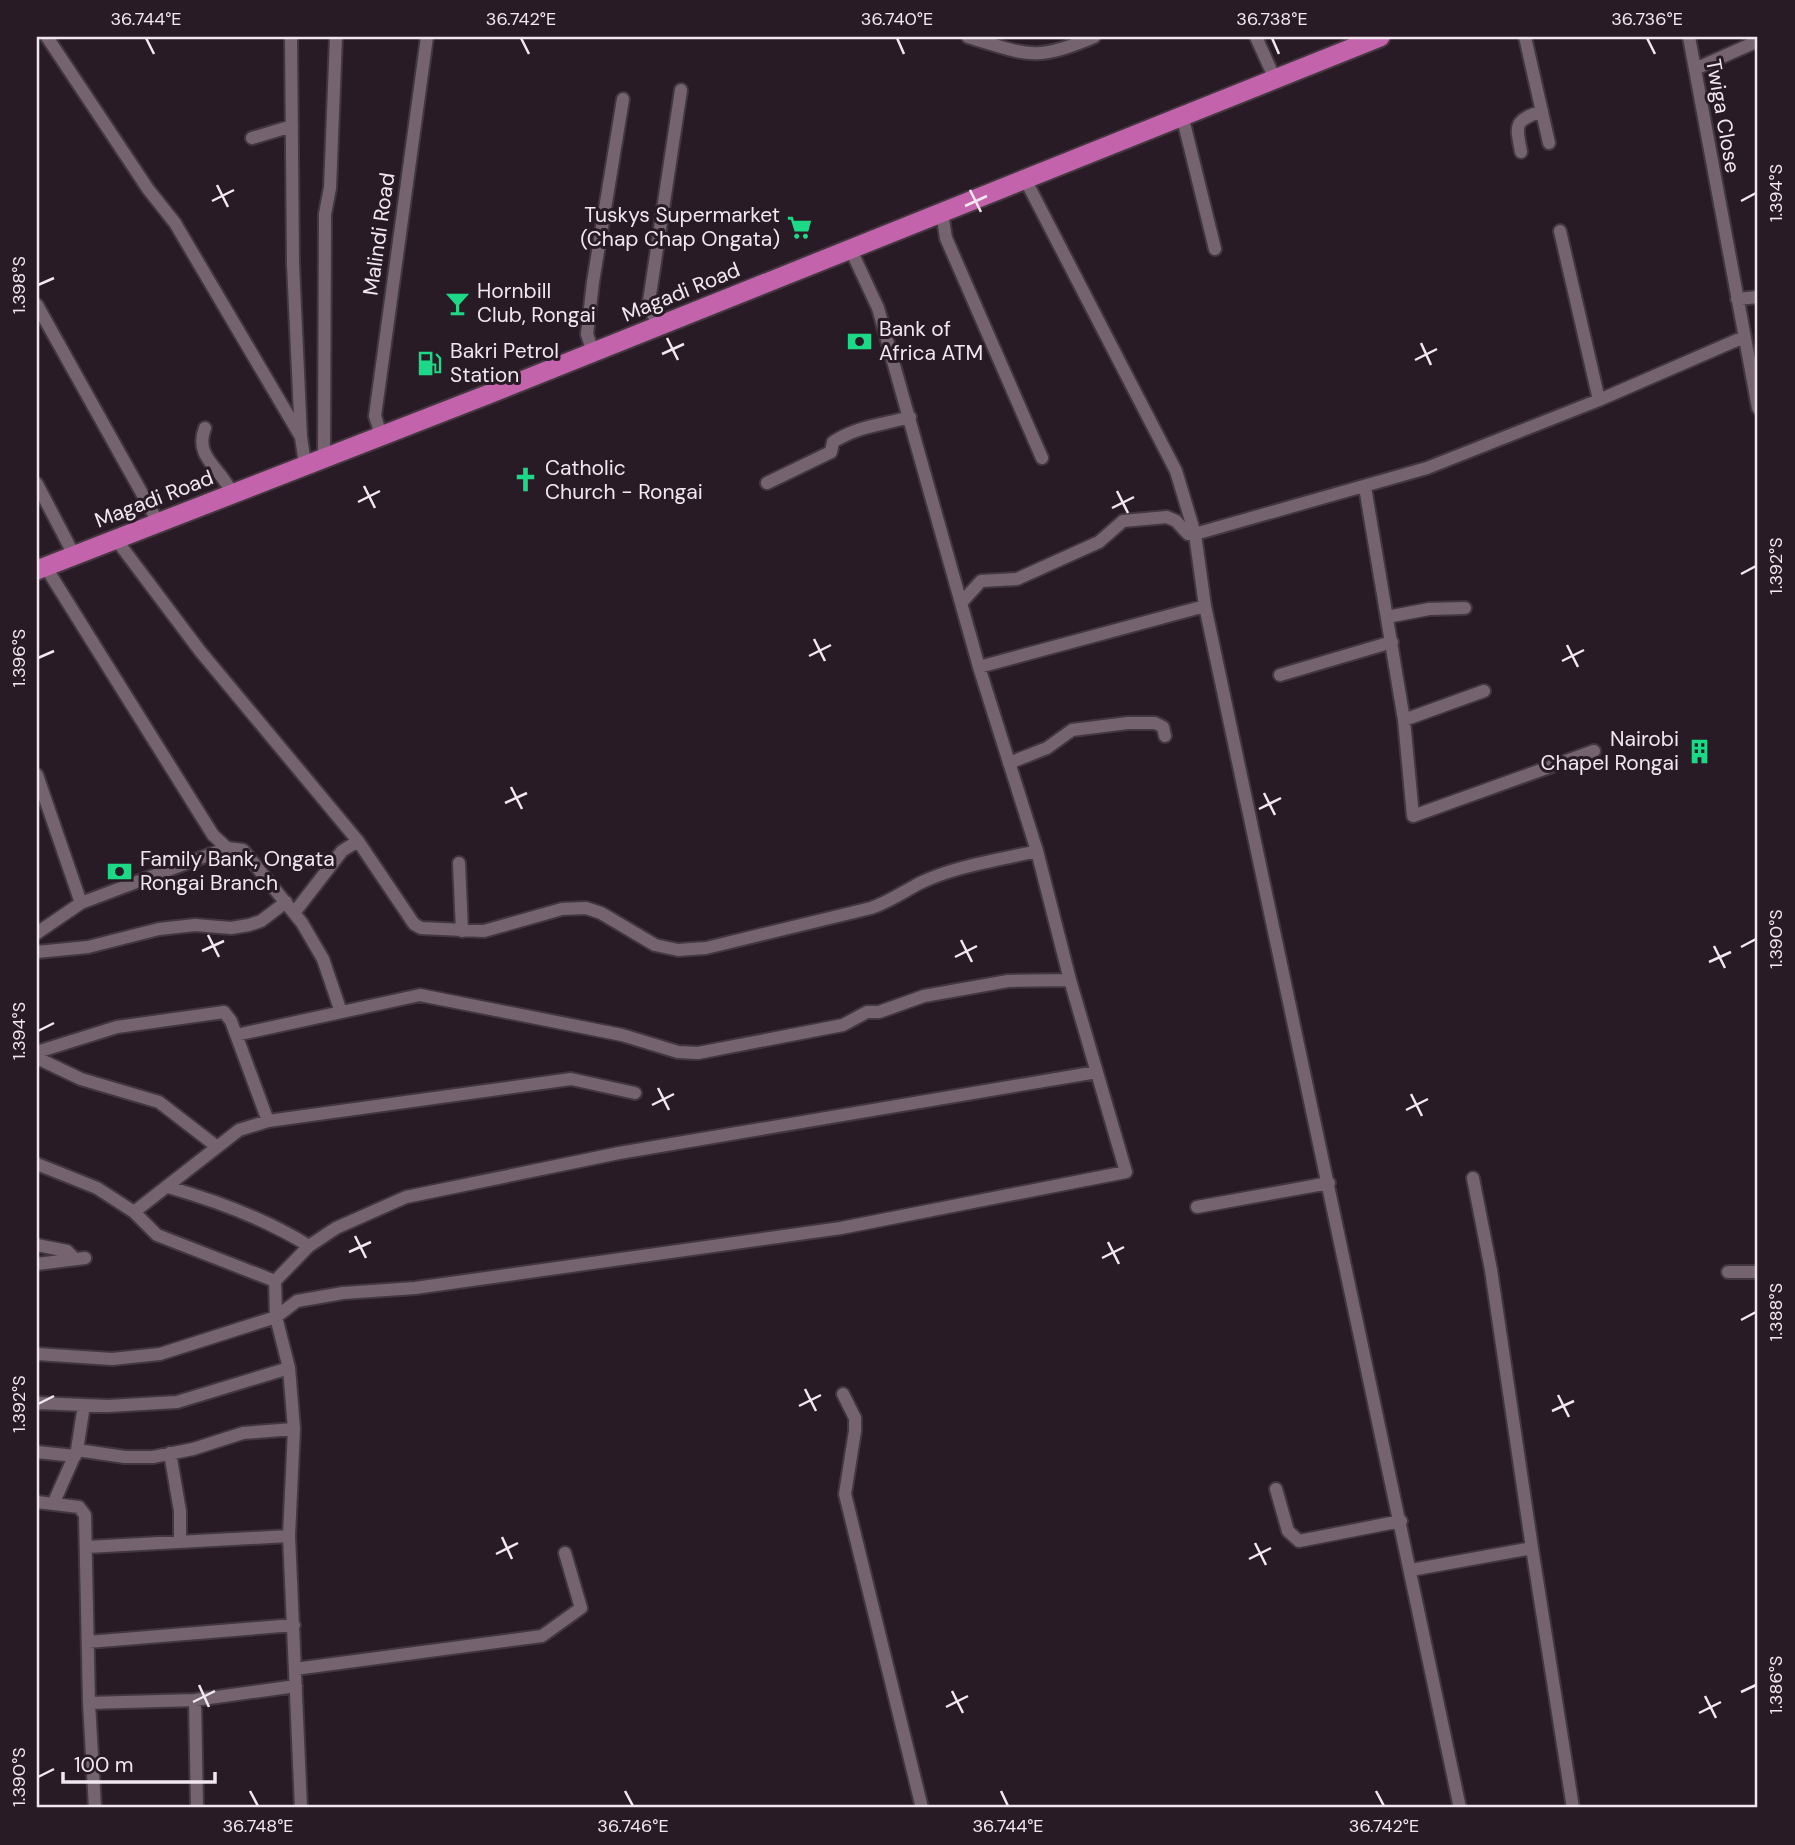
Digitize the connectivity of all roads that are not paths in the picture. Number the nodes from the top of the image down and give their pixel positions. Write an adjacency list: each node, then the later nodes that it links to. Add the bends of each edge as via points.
1 (47, 37): 39 (street, via 148,190 175,223)
2 (291, 37): 19 (street)
3 (336, 37): 40 (street, via 325,214)
4 (427, 37): 38 (street, Malindi Road, via 375,416)
5 (968, 37): 11 (street, via 1029,56)
6 (1094, 37): 11 (street)
7 (1256, 37): 14 (street)
8 (1380, 37): 14 (highway, Magadi Road)
9 (1525, 37): 17 (street)
10 (1689, 37): 13 (street, Twiga Close)
11 (1076, 40)
12 (1758, 41): 13 (street)
13 (1695, 69): 29 (street, Twiga Close)
14 (1275, 79): 18 (highway, Magadi Road)
15 (681, 90): 31 (street, via 648,307)
16 (623, 99): 33 (street, via 589,308 587,334)
17 (1542, 111): 21 (street); 22 (street, via 1519,122)
18 (1182, 115): 23 (highway, Magadi Road); 27 (street)
19 (292, 127): 20 (street); 39 (street)
20 (252, 138)
21 (1549, 143)
22 (1521, 152)
23 (1025, 179): 24 (highway, Magadi Road); 48 (street, via 1176,471)
24 (942, 213): 26 (highway, Magadi Road); 41 (street, via 946,238)
25 (1560, 231): 34 (street)
26 (850, 248): 31 (highway, Magadi Road); 36 (street, via 878,308)
27 (1215, 249)
28 (1758, 297): 29 (street)
29 (1737, 299): 32 (street, Twiga Close)
30 (37, 305): 47 (street)
31 (661, 325): 33 (highway, Magadi Road)
32 (1744, 337): 34 (street); 35 (street, Twiga Close)
33 (593, 352): 38 (highway, Magadi Road)
34 (1600, 400): 45 (street)
35 (1758, 408)
36 (910, 417): 43 (street, via 858,428 832,442 831,452); 52 (street)
37 (205, 428): 46 (street, via 200,439 204,456 227,478)
38 (381, 435): 40 (highway, Magadi Road)
39 (301, 438): 42 (street)
40 (324, 457): 42 (highway, Magadi Road)
41 (1042, 458)
42 (305, 464): 46 (highway, Magadi Road)
43 (767, 483)
44 (37, 484): 50 (street)
45 (1366, 487): 48 (street); 55 (street)
46 (232, 494): 47 (highway, Magadi Road)
47 (158, 522): 49 (highway, Magadi Road)
48 (1191, 534): 52 (street, via 1167,517 1123,521 1099,542 1017,579 981,581); 53 (street)
49 (115, 538): 50 (highway, Magadi Road); 65 (street, via 200,651)
50 (74, 555): 51 (highway, Magadi Road)
51 (41, 568): 66 (street, via 213,835)
52 (961, 603): 57 (street)
53 (1205, 606): 57 (street); 86 (street)
54 (1465, 608): 55 (street, via 1429,608)
55 (1387, 617): 56 (street)
56 (1391, 642): 58 (street); 60 (street)
57 (979, 667): 63 (street)
58 (1280, 675)
59 (1484, 691): 60 (street)
60 (1404, 720): 62 (street, via 1411,813 1417,817)
61 (1165, 736): 63 (street, via 1163,727 1155,723 1072,730 1047,748)
62 (1594, 751)
63 (1009, 762): 67 (street)
64 (37, 775): 70 (street)
65 (358, 841): 71 (street, via 342,851); 72 (street, via 414,924)
66 (227, 848): 69 (street, via 249,854); 70 (street)
67 (1037, 851): 72 (street, via 952,872 870,908 705,948 678,950 655,945 586,908 562,909 484,931); 75 (street)
68 (459, 863): 72 (street)
69 (286, 902): 71 (street); 74 (street, via 249,925 159,929 88,947)
70 (81, 903): 73 (street)
71 (294, 913): 76 (street, via 323,959)
72 (462, 931)
73 (37, 933)
74 (37, 952)
75 (1070, 980): 76 (street, via 1008,981 924,996 867,1012 843,1025 698,1052 678,1052 622,1035 420,995); 80 (street)
76 (341, 1012): 77 (street)
77 (236, 1035): 78 (street, via 224,1012 216,1010 117,1027); 82 (street)
78 (37, 1052)
79 (37, 1058): 83 (street, via 81,1079 159,1102)
80 (1097, 1072): 91 (street, via 619,1153 416,1195 336,1228); 96 (street, via 1126,1172 841,1228 415,1288 343,1293 297,1301)
81 (635, 1093): 82 (street, via 571,1079)
82 (268, 1121): 83 (street, via 239,1130)
83 (216, 1146): 87 (street)
84 (37, 1164): 89 (street, via 97,1188)
85 (1473, 1178): 113 (street)
86 (1329, 1182): 88 (street); 109 (street)
87 (169, 1187): 89 (street); 91 (street, via 288,1232)
88 (1196, 1207)
89 (134, 1212): 95 (street, via 157,1235)
90 (37, 1245): 92 (street, via 67,1251 80,1259)
91 (309, 1245): 95 (street)
92 (37, 1264)
93 (1728, 1272): 94 (street)
94 (1758, 1272)
95 (275, 1281): 96 (street)
96 (276, 1318): 97 (street, via 134,1358); 98 (street)
97 (37, 1354)
98 (289, 1368): 101 (street, via 177,1402); 102 (street)
99 (843, 1394): 125 (street, via 855,1418 845,1494)
100 (37, 1403): 101 (street)
101 (84, 1405): 104 (street)
102 (294, 1429): 105 (street, via 243,1433); 110 (street)
103 (37, 1452): 104 (street)
104 (76, 1453): 105 (street, via 125,1457); 108 (street)
105 (170, 1453): 111 (street)
106 (1276, 1489): 109 (street, via 1288,1531 1299,1541)
107 (37, 1502): 108 (street)
108 (54, 1502): 112 (street, via 83,1510)
109 (1401, 1521): 115 (street)
110 (289, 1536): 111 (street); 116 (street)
111 (180, 1540): 112 (street)
112 (87, 1547): 117 (street)
113 (1532, 1548): 115 (street); 127 (street)
114 (565, 1553): 118 (street, via 582,1608 546,1634)
115 (1411, 1570): 126 (street)
116 (294, 1625): 117 (street); 118 (street)
117 (88, 1642): 121 (street)
118 (295, 1669): 119 (street)
119 (296, 1686): 120 (street); 124 (street)
120 (195, 1700): 121 (street); 123 (street)
121 (89, 1703): 122 (street)
122 (95, 1808)
123 (197, 1808)
124 (301, 1808)
125 (922, 1808)
126 (1460, 1808)
127 (1573, 1808)

